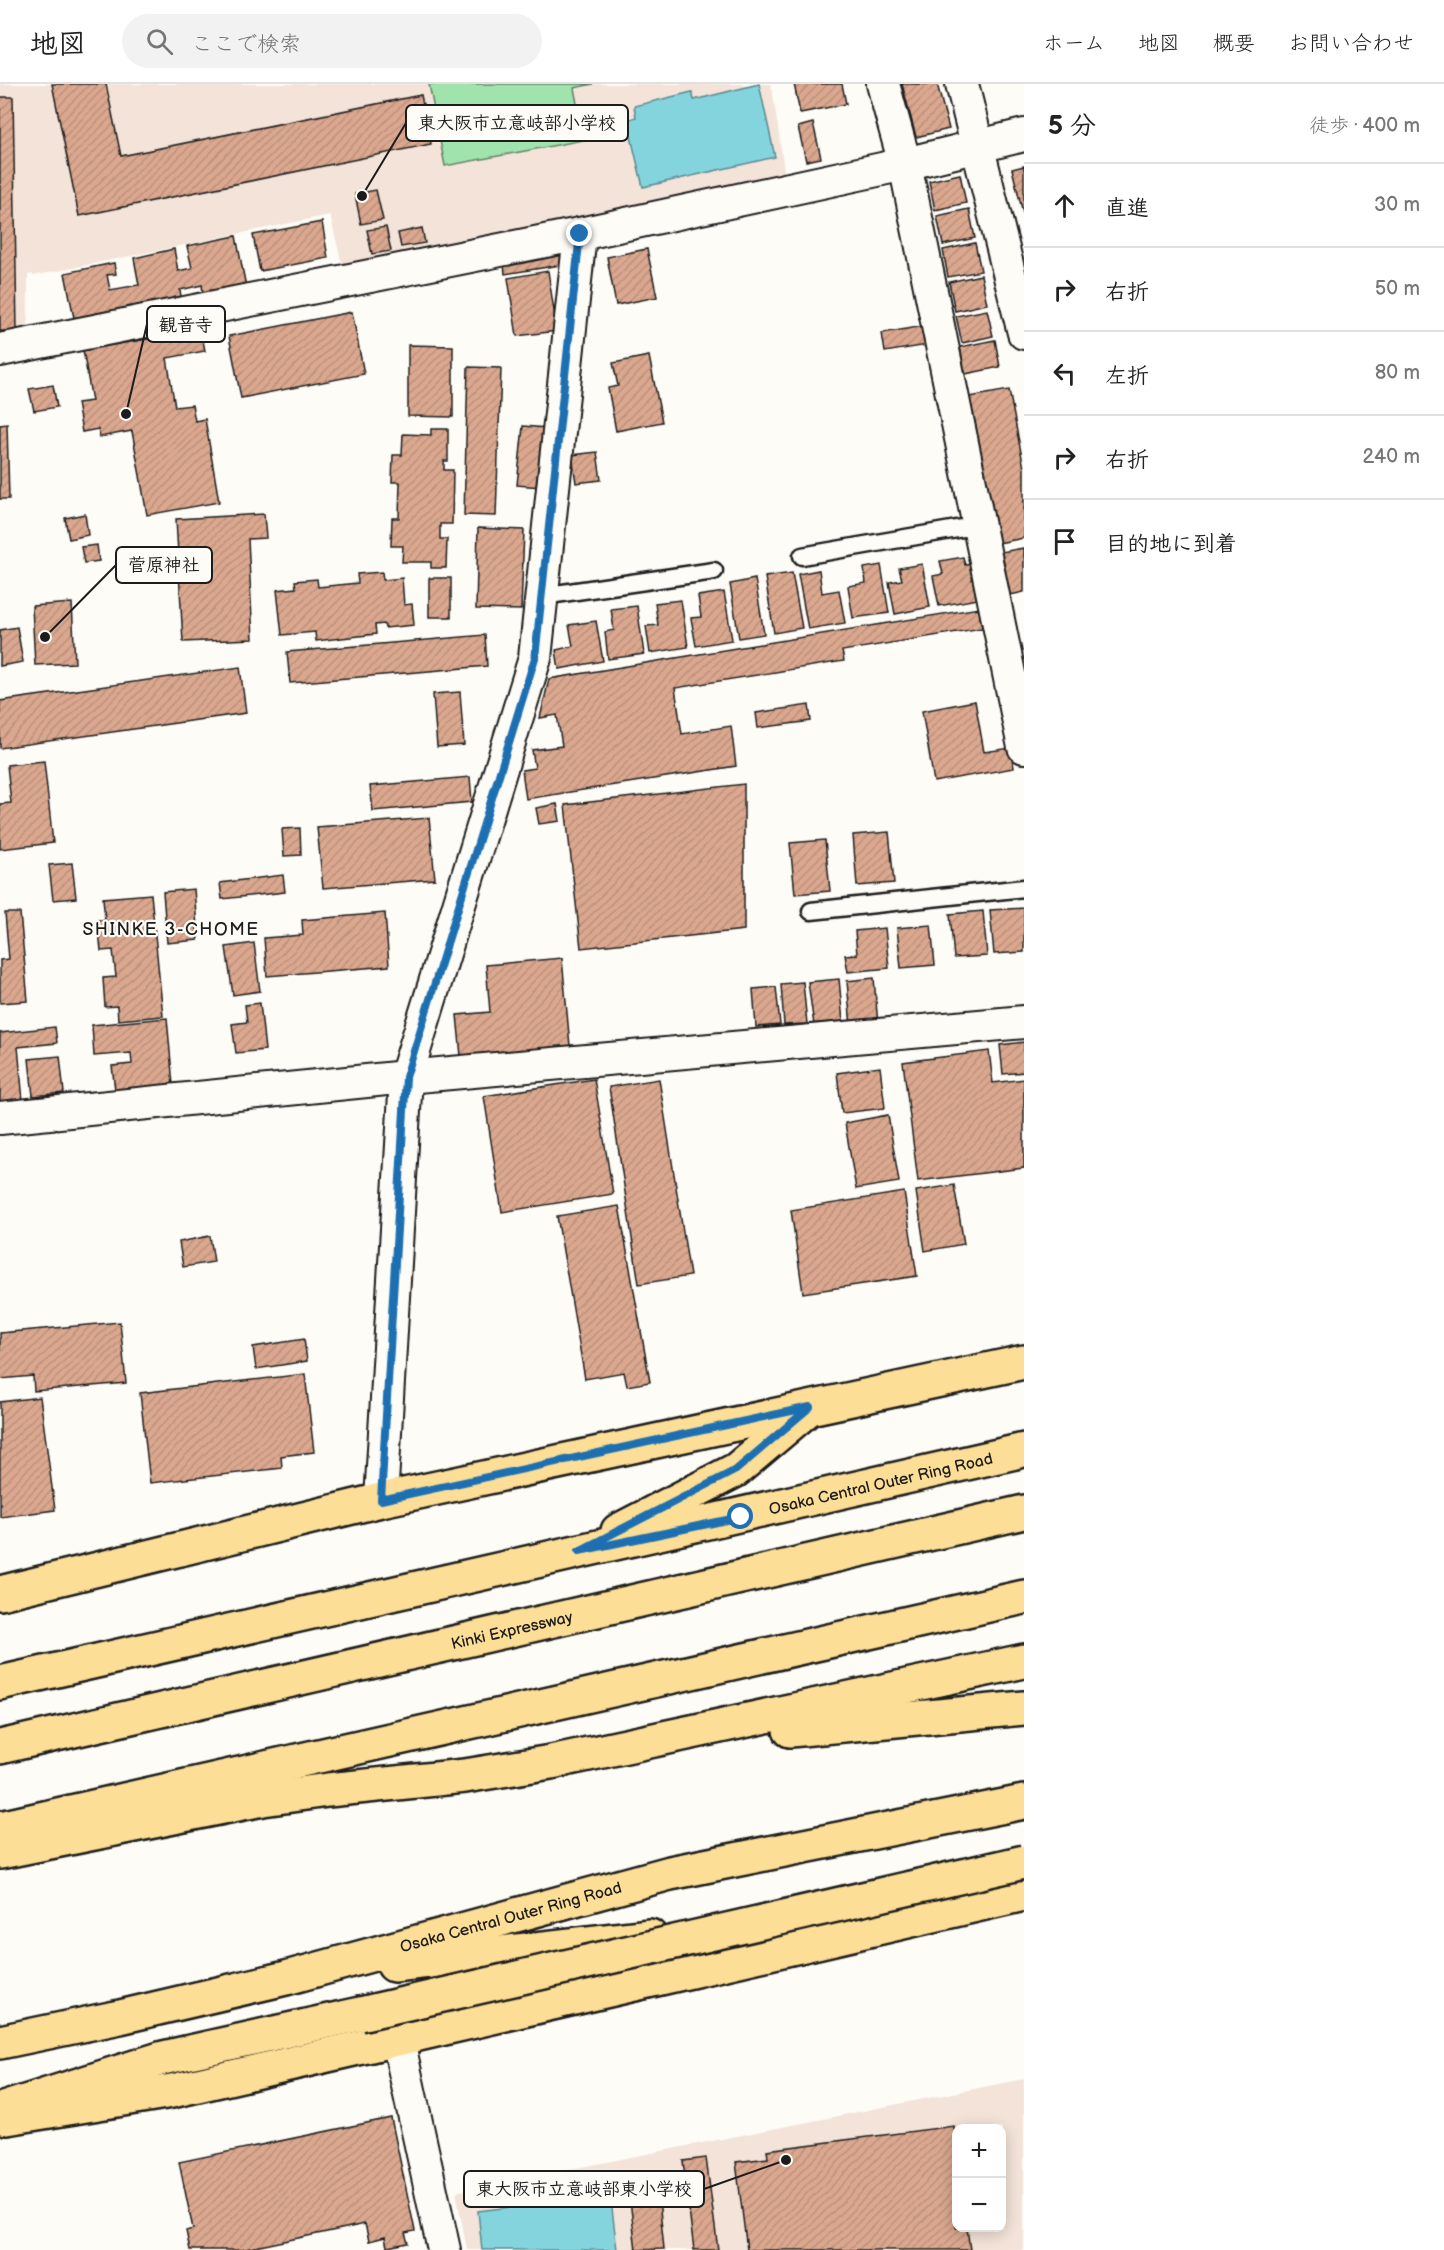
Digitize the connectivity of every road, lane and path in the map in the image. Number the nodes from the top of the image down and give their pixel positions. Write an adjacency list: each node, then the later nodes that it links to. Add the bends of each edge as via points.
1 (882, 84): 5 (street)
2 (963, 84): 4 (street)
3 (1024, 135): 4 (street)
4 (977, 146): 5 (street); 7 (street)
5 (905, 164): 6 (street); 9 (street)
6 (580, 234): 8 (street); 12 (street)
7 (1024, 333)
8 (0, 350)
9 (980, 525): 10 (lane); 13 (street)
10 (802, 556)
11 (714, 571): 12 (lane)
12 (542, 596): 17 (street, via 535,658)
13 (1024, 747)
14 (1024, 888): 15 (lane)
15 (811, 910)
16 (1024, 1022): 17 (street)
17 (406, 1077): 18 (street); 22 (street)
18 (0, 1118)
19 (1024, 1362): 20 (main road)
20 (810, 1407): 22 (main road); 26 (main road, via 736,1470)
21 (1024, 1450): 26 (main road, Osaka Central Outer Ring Road)
22 (381, 1500): 27 (main road)
23 (1024, 1506): 25 (main road)
24 (1024, 1512): 25 (main road, Kinki Expressway)
25 (948, 1528): 33 (main road, Kinki Expressway)
26 (579, 1551): 30 (main road, Osaka Central Outer Ring Road)
27 (0, 1593)
28 (1024, 1597): 35 (main road)
29 (1024, 1661): 32 (main road)
30 (0, 1683)
31 (1024, 1708): 32 (main road)
32 (646, 1744): 36 (main road, via 504,1771 263,1799)
33 (0, 1747)
34 (1024, 1802): 39 (main road, Osaka Central Outer Ring Road, via 670,1873)
35 (0, 1828)
36 (0, 1852)
37 (1024, 1862): 42 (main road, bridge, via 164,2058)
38 (1024, 1892): 39 (main road); 40 (main road)
39 (286, 1978): 41 (main road, Osaka Central Outer Ring Road)
40 (398, 2040): 43 (main road, via 172,2091); 44 (street)
41 (0, 2042)
42 (0, 2110)
43 (0, 2120)
44 (444, 2250)

